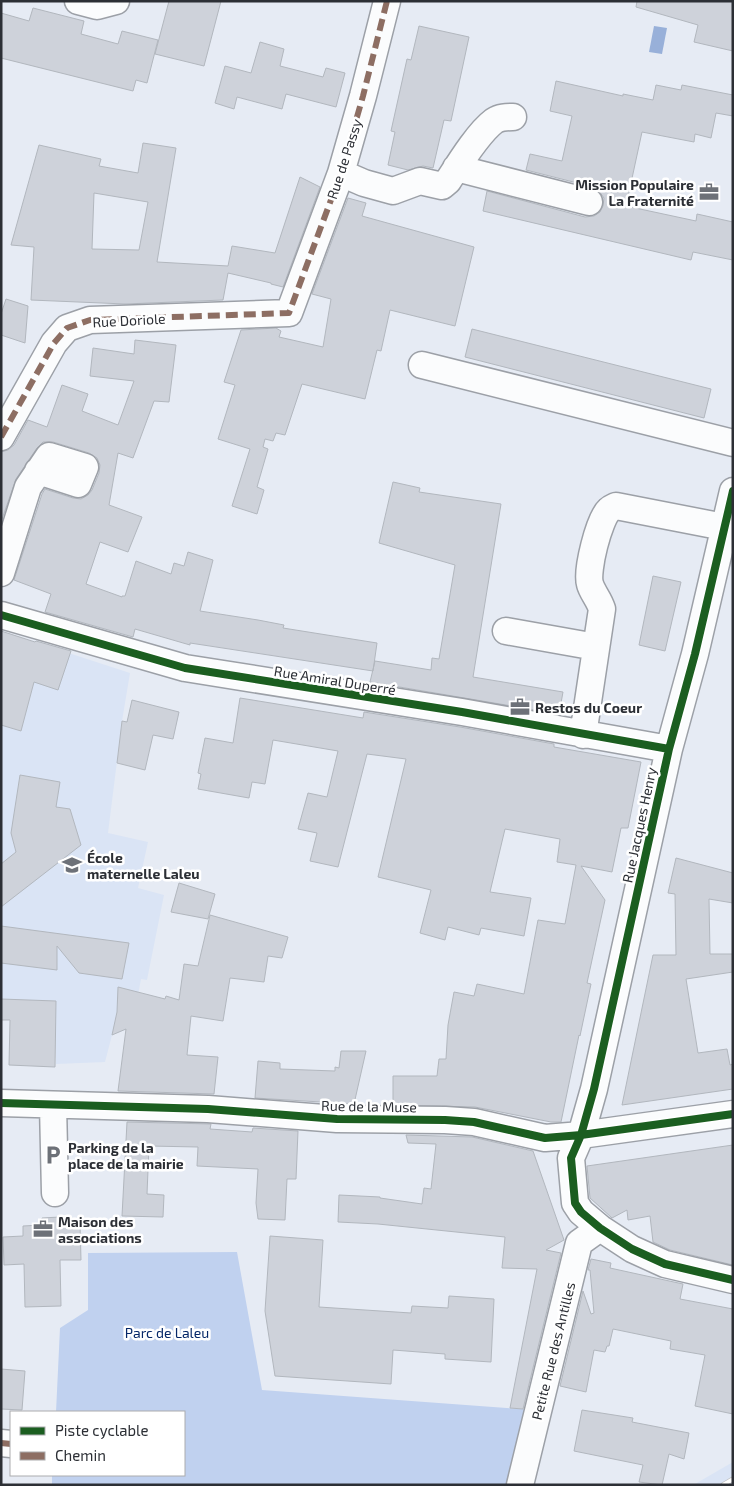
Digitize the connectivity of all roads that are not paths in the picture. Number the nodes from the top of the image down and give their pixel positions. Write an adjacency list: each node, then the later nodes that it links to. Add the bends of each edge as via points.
1 (78, 1): 2 (street, via 96,6)
2 (116, 1)
3 (387, 1): 6 (street, Rue de Passy)
4 (513, 117): 5 (street, via 495,121)
5 (456, 168): 6 (street, via 442,186 420,181 393,191); 7 (street)
6 (341, 174): 8 (street, Rue de Passy)
7 (589, 202)
8 (289, 314): 10 (street, Rue Doriole, via 90,320 67,328 54,343)
9 (422, 365): 11 (street)
10 (1, 437)
11 (733, 443)
12 (38, 472): 15 (street, via 28,487)
13 (733, 491): 14 (street, Rue Jacques Henry)
14 (724, 527): 18 (street, via 616,506 609,510 600,524 588,574 602,608); 20 (street, Rue Jacques Henry)
15 (1, 573)
16 (1, 615): 19 (street, Rue Amiral Duperré, via 185,668 462,712)
17 (506, 631): 18 (street)
18 (596, 647): 19 (street)
19 (583, 735): 20 (street, Rue Amiral Duperré)
20 (669, 749): 24 (street, Rue Jacques Henry)
21 (1, 1103): 22 (street, Rue de la Muse)
22 (53, 1105): 24 (street, Rue de la Muse, via 208,1109 337,1119 445,1120 474,1122 545,1138); 25 (street)
23 (733, 1114): 24 (street, Rue de la Muse)
24 (581, 1136): 26 (street, Rue Jacques Henry, via 571,1158 575,1203)
25 (55, 1193)
26 (600, 1228): 27 (street, Rue Jacques Henry, via 632,1249 666,1264); 28 (street, Petite Rue des Antilles, via 579,1243)
27 (733, 1280)
28 (520, 1485)

